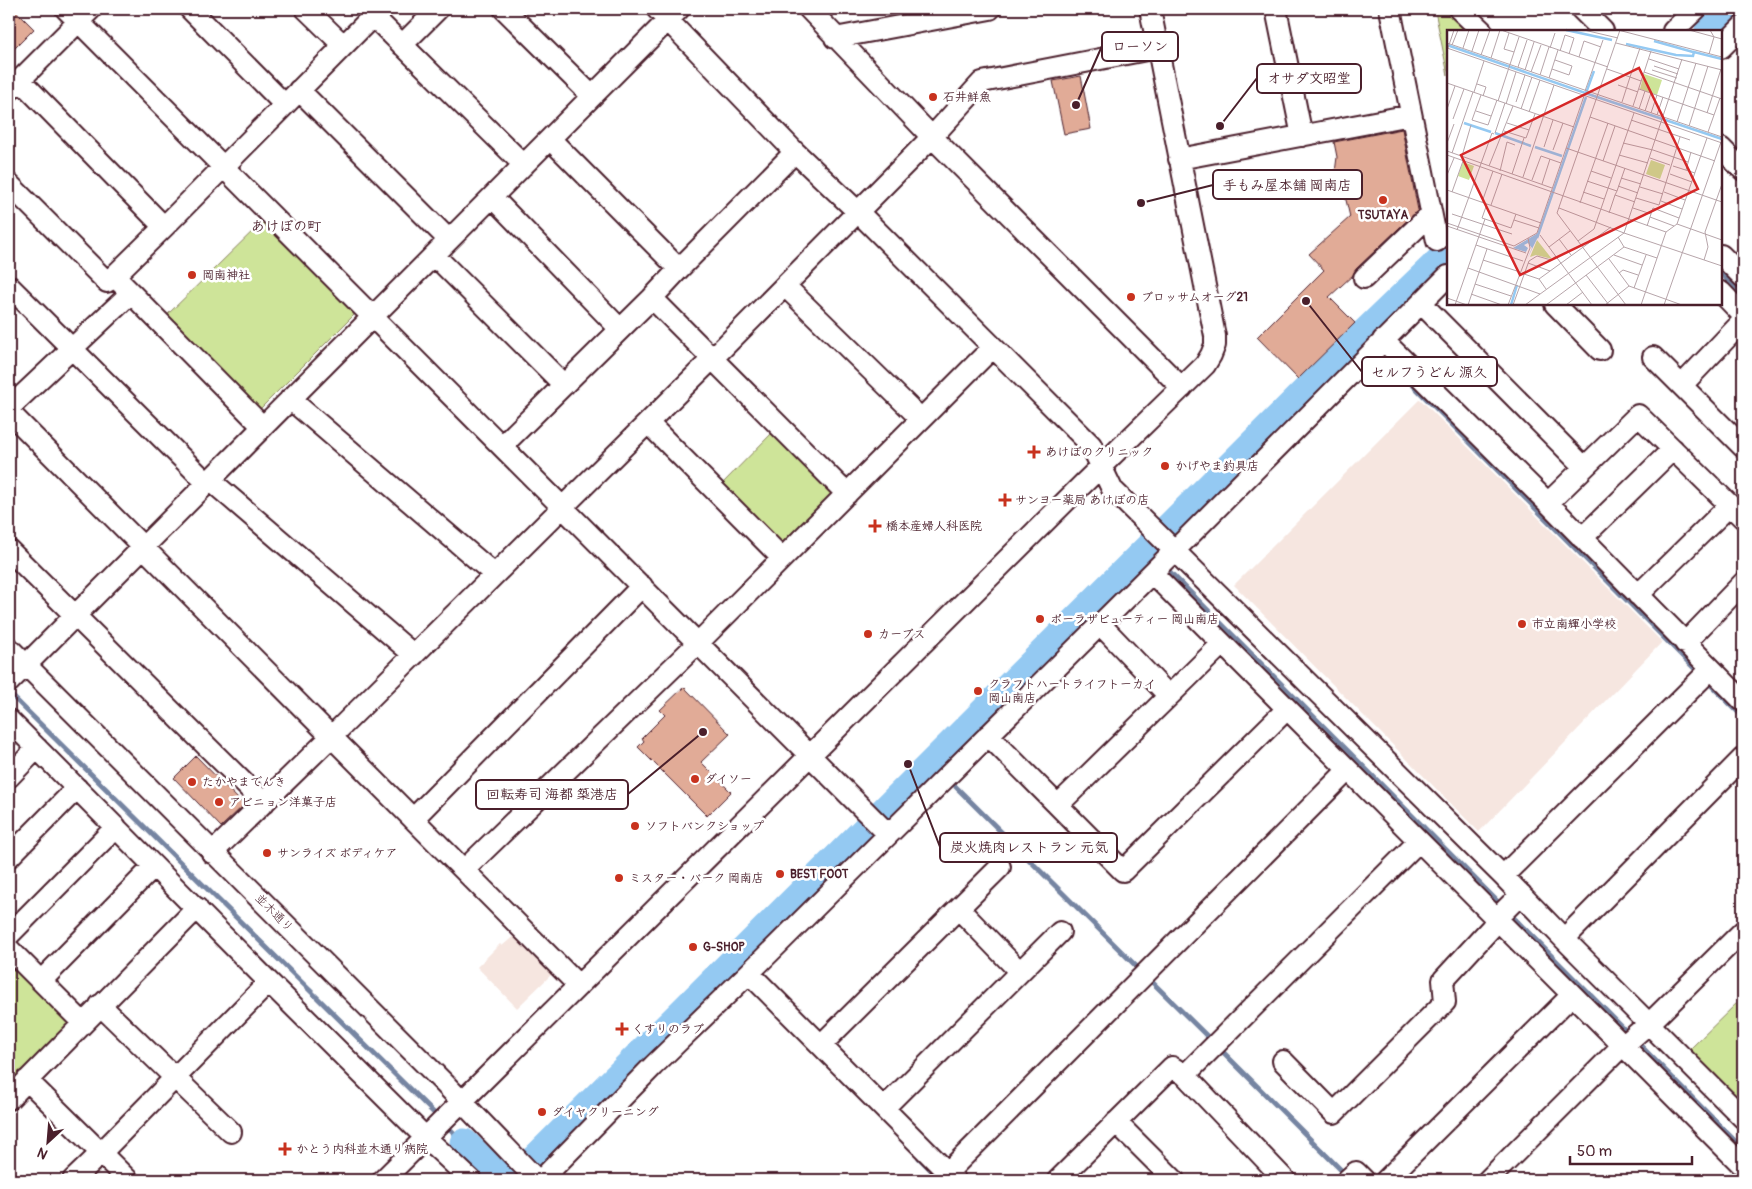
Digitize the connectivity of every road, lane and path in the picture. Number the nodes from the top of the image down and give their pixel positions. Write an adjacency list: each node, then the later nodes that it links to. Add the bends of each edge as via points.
1 (190, 9): 27 (street)
2 (306, 9): 20 (street)
3 (504, 9): 26 (street)
4 (809, 9): 19 (street)
5 (990, 9): 19 (street)
6 (1150, 9): 23 (street)
7 (1276, 9): 29 (street)
8 (1394, 9): 28 (street)
9 (1459, 9): 16 (street)
10 (1581, 9): 17 (street)
11 (1696, 9): 18 (street)
12 (431, 11): 21 (street)
13 (668, 12): 26 (street); 33 (street)
14 (79, 13): 24 (street); 36 (street)
15 (1743, 26): 22 (street)
16 (1481, 30)
17 (1602, 30)
18 (1674, 30)
19 (835, 38): 30 (street)
20 (343, 45): 21 (street, via 373,16); 25 (street)
21 (402, 45): 35 (street)
22 (1722, 47)
23 (1157, 48): 30 (street, via 982,82); 34 (street)
24 (14, 85): 42 (street)
25 (299, 90): 27 (street); 43 (street)
26 (592, 96): 31 (street)
27 (285, 105): 36 (street)
28 (1411, 115): 29 (street); 41 (street)
29 (1302, 136): 34 (street)
30 (932, 137): 40 (street); 71 (street)
31 (550, 139): 35 (street); 47 (street)
32 (1722, 149): 37 (street)
33 (795, 152): 40 (street); 47 (street)
34 (1179, 159): 71 (street, via 1215,336 1215,346 1205,365)
35 (524, 165): 39 (street)
36 (223, 167): 42 (street); 60 (street)
37 (1743, 170)
38 (13, 197): 48 (street, via 107,282)
39 (492, 197): 43 (street); 62 (street)
40 (857, 212): 53 (street); 64 (street)
41 (1431, 214): 44 (street); 51 (street)
42 (164, 227): 48 (street)
43 (449, 240): 45 (street)
44 (1437, 241)
45 (434, 255): 60 (street); 69 (street)
46 (1722, 255): 50 (street)
47 (679, 269): 56 (street)
48 (114, 276): 54 (street)
49 (1447, 277): 57 (street)
50 (1743, 277)
51 (1364, 278)
52 (9, 286): 65 (street)
53 (784, 286): 68 (street); 75 (street)
54 (130, 293): 65 (street); 77 (street)
55 (1722, 293): 59 (street)
56 (652, 298): 62 (street); 68 (street)
57 (1421, 303): 63 (street); 82 (street)
58 (1556, 305): 66 (street)
59 (1743, 315)
60 (373, 316): 72 (street); 78 (street)
61 (1743, 321): 70 (street)
62 (620, 329): 69 (street)
63 (1383, 340): 85 (street); 89 (street)
64 (993, 347): 75 (street); 81 (street, via 1091,445)
65 (71, 349): 73 (street); 83 (street)
66 (1600, 350)
67 (1654, 357): 70 (street)
68 (713, 358): 76 (street); 84 (street)
69 (564, 385): 78 (street)
70 (1682, 385): 79 (street)
71 (1182, 388): 81 (street)
72 (290, 400): 77 (street); 94 (street)
73 (9, 408)
74 (9, 412): 90 (street)
75 (921, 419): 84 (street)
76 (648, 423): 86 (street); 92 (street)
77 (263, 427): 83 (street)
78 (502, 446): 86 (street)
79 (1743, 447)
80 (1673, 448): 82 (street, via 1638,415); 87 (street); 88 (street)
81 (1102, 466): 89 (street, via 1112,489); 115 (street)
82 (1584, 467): 85 (street)
83 (208, 482): 90 (street); 104 (street)
84 (846, 494): 92 (street)
85 (1548, 503): 88 (street)
86 (562, 507): 94 (street); 96 (street)
87 (1736, 511): 97 (street)
88 (1582, 538): 97 (street)
89 (1165, 542): 93 (street); 131 (street)
90 (143, 547): 98 (street); 113 (street)
91 (9, 550): 98 (street)
92 (782, 558): 100 (street)
93 (1152, 573): 99 (street); 102 (street)
94 (494, 574): 104 (street)
95 (1743, 583): 101 (street)
96 (642, 586): 100 (street); 122 (street)
97 (1638, 595): 101 (street)
98 (75, 616): 105 (street); 120 (street)
99 (1100, 624): 108 (street); 112 (street)
100 (699, 642): 115 (street); 130 (street)
101 (1685, 643): 106 (street)
102 (1222, 644): 108 (street); 110 (street)
103 (9, 648): 105 (street, 並木通り)
104 (414, 655): 113 (street)
105 (26, 665): 107 (street); 126 (street, 並木通り)
106 (1706, 674): 109 (street); 131 (street)
107 (10, 680)
108 (1169, 696): 121 (street)
109 (1742, 698)
110 (1287, 709): 117 (street); 121 (street, via 1123,871)
111 (9, 720): 114 (street)
112 (988, 734): 121 (street); 123 (street)
113 (331, 737): 120 (street); 122 (street)
114 (37, 748): 118 (street); 119 (street)
115 (810, 756): 123 (street); 144 (street)
116 (1743, 758): 138 (street)
117 (1348, 770): 125 (street); 163 (street)
118 (9, 777)
119 (77, 788): 124 (street); 127 (street)
120 (264, 803): 126 (street)
121 (1058, 805)
122 (413, 819): 130 (street)
123 (879, 825): 141 (street)
124 (116, 827): 128 (street); 137 (street)
125 (1419, 841): 133 (street); 151 (street)
126 (212, 852): 155 (street, 並木通り)
127 (9, 857)
128 (154, 866): 132 (street); 142 (street)
129 (1000, 867): 134 (street)
130 (464, 870): 144 (street)
131 (1503, 876): 133 (street)
132 (197, 908): 143 (street); 146 (street)
133 (1507, 908): 138 (street); 145 (street); 150 (street, via 1443,980 1444,1002 1334,1113)
134 (959, 909): 140 (street); 149 (street)
135 (1743, 931): 148 (street)
136 (1060, 932): 140 (street)
137 (9, 936)
138 (1564, 939): 148 (street)
139 (9, 948): 142 (street)
140 (1020, 972): 156 (street)
141 (748, 973): 149 (street); 169 (street)
142 (41, 981): 147 (street)
143 (269, 982): 152 (street); 160 (street)
144 (578, 985): 155 (street)
145 (1572, 995): 148 (street); 173 (street)
146 (100, 1005): 147 (street); 152 (street)
147 (83, 1023): 153 (street)
148 (1635, 1035): 157 (street); 162 (street); 174 (street)
149 (822, 1044): 156 (street)
150 (1283, 1061)
151 (1185, 1075): 158 (street, via 1172,1067); 172 (street)
152 (174, 1078): 159 (street); 161 (street)
153 (28, 1080): 154 (street); 161 (street)
154 (9, 1099)
155 (456, 1108): 160 (street); 168 (street, 並木通り)
156 (884, 1108): 163 (street)
157 (1743, 1118)
158 (1116, 1122): 170 (street); 171 (street)
159 (231, 1132)
160 (430, 1134): 166 (street); 167 (street)
161 (100, 1153): 164 (street); 165 (street)
162 (1743, 1166)
163 (946, 1177)
164 (74, 1180)
165 (128, 1180)
166 (383, 1180)
167 (471, 1180)
168 (537, 1180)
169 (541, 1180)
170 (1058, 1180)
171 (1174, 1180)
172 (1285, 1180)
173 (1386, 1180)
174 (1488, 1180)

